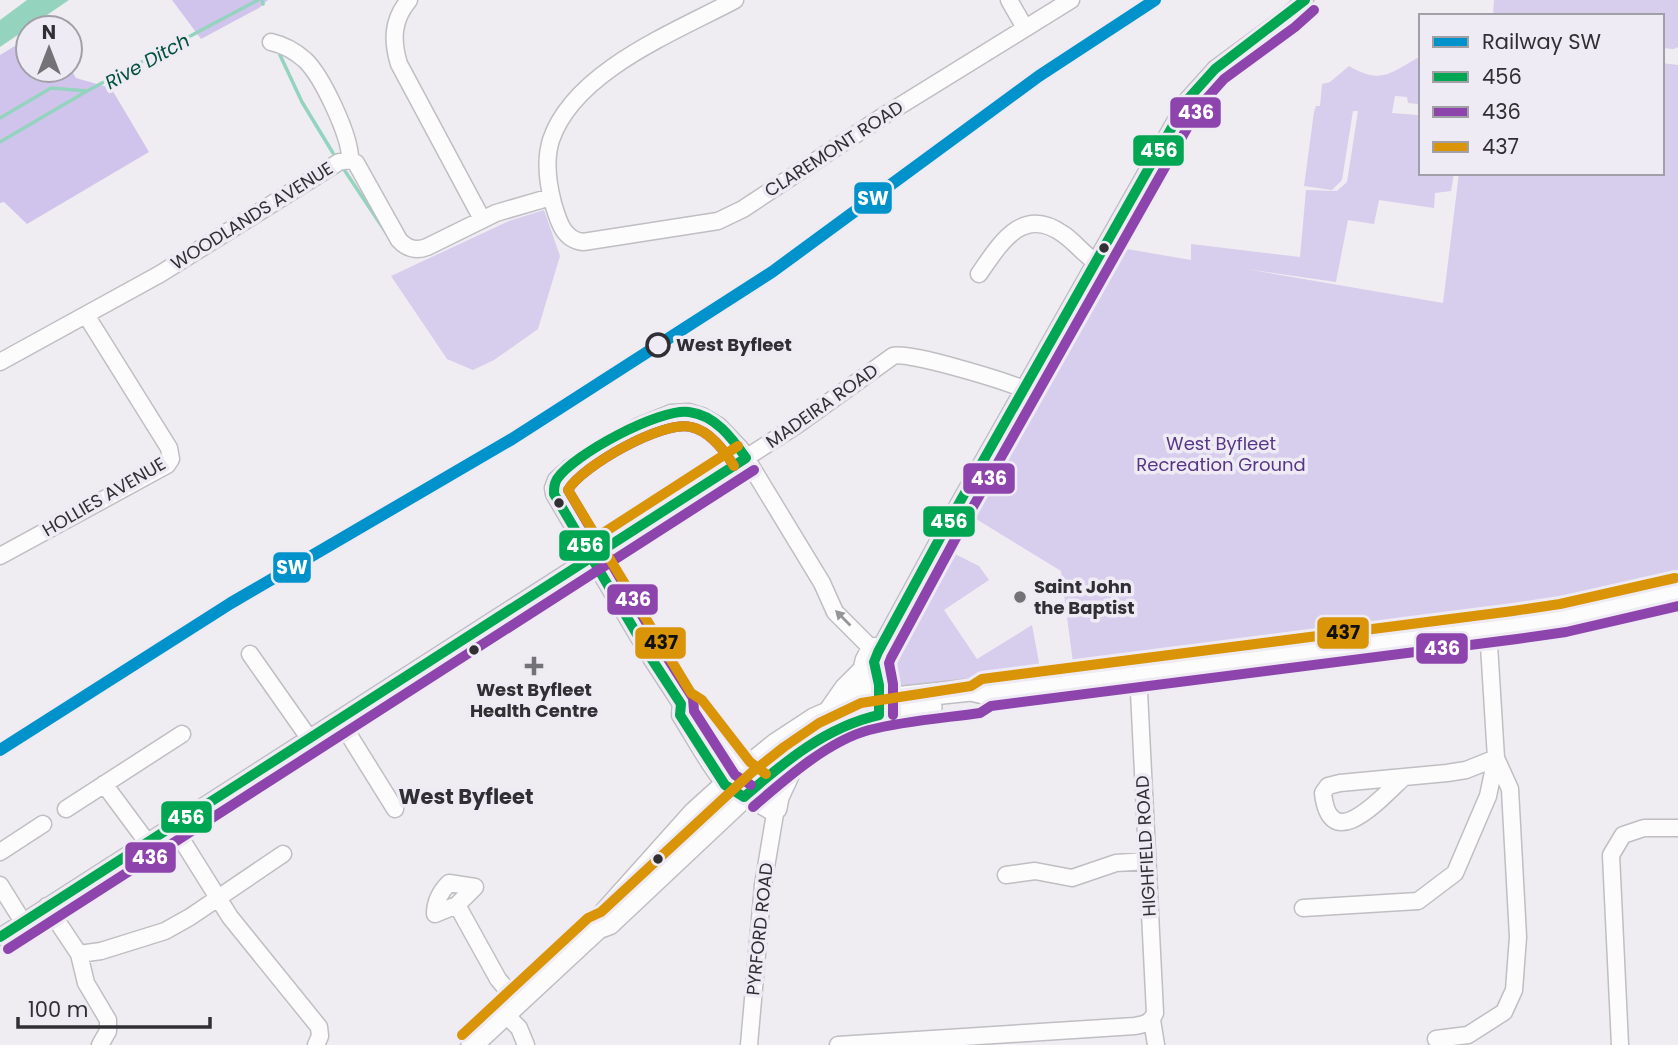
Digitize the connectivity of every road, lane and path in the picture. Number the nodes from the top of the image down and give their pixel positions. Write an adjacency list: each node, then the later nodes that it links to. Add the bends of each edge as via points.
1 (409, 0): 10 (street, via 396,25 399,64)
2 (735, 0): 9 (street, via 617,62 592,84 563,117 551,141)
3 (1009, 0): 6 (street)
4 (1071, 0): 6 (street, CLAREMONT ROAD)
5 (1305, 0): 11 (street, via 1203,81)
6 (1025, 28): 9 (street, CLAREMONT ROAD, via 718,221 576,242 564,232)
7 (271, 42): 8 (street, via 290,49 311,68 345,133)
8 (350, 160): 10 (street, WOODLANDS AVENUE, via 358,165 407,247 424,249); 13 (street, WOODLANDS AVENUE, via 334,164)
9 (551, 197): 10 (street, WOODLANDS AVENUE)
10 (482, 219)
11 (1096, 262): 12 (street, via 1050,225 1033,224 1012,232 985,257); 15 (street)
12 (979, 274)
13 (86, 315): 14 (street, WOODLANDS AVENUE); 17 (street, HOLLIES AVENUE, via 171,459)
14 (0, 362)
15 (1023, 389): 16 (street, MADEIRA ROAD, via 898,354); 21 (street)
16 (746, 458): 18 (street, MADEIRA ROAD); 18 (street, via 719,426 689,412 659,416 592,452 562,473 553,488); 21 (street, one-way to 16, via 835,612)
17 (0, 556)
18 (591, 558): 29 (street, MADEIRA ROAD); 35 (street)
19 (1678, 592): 20 (main road)
20 (1489, 629): 23 (main road); 33 (street)
21 (878, 645): 24 (street, via 862,662); 27 (street, via 874,662 879,685)
22 (250, 654): 25 (street)
23 (1138, 672): 27 (main road, via 984,693 971,690); 47 (street, HIGHFIELD ROAD)
24 (861, 673): 27 (street); 28 (main road)
25 (268, 680): 26 (street); 31 (street)
26 (253, 689)
27 (872, 708): 28 (main road); 32 (main road)
28 (829, 712): 35 (main road)
29 (339, 719): 31 (street, MADEIRA ROAD); 39 (street)
30 (182, 734): 36 (street)
31 (309, 738): 42 (street, MADEIRA ROAD)
32 (798, 754): 37 (main road); 40 (main road)
33 (1496, 758): 34 (street, via 1466,769); 53 (street, via 1488,796 1455,873 1418,901); 60 (street, via 1510,789 1518,937 1514,990 1504,1012 1477,1030)
34 (1404, 777): 34 (street, via 1354,819 1343,823 1327,815 1322,793 1328,786)
35 (732, 778): 37 (street); 55 (main road, via 653,858 601,917)
36 (104, 784): 38 (street); 44 (street)
37 (751, 791): 40 (street, via 768,794); 55 (main road, via 609,924)
38 (66, 809)
39 (395, 809)
40 (775, 811): 66 (street, PYRFORD ROAD, via 762,885)
41 (43, 824): 45 (street)
42 (173, 826): 44 (street, MADEIRA ROAD); 50 (street)
43 (1678, 828): 69 (street, via 1644,828 1623,835 1611,855)
44 (147, 842): 52 (street, MADEIRA ROAD)
45 (0, 852)
46 (283, 854): 50 (street)
47 (1147, 862): 48 (street, via 1116,863 1072,878 1035,871); 59 (street, HIGHFIELD ROAD)
48 (1006, 875)
49 (0, 885): 54 (street)
50 (218, 898): 57 (street, via 165,931); 63 (street, via 319,1027)
51 (457, 905): 58 (street)
52 (47, 906): 54 (street, MADEIRA ROAD); 57 (street)
53 (1303, 908)
54 (23, 922): 56 (street, MADEIRA ROAD)
55 (598, 928): 58 (main road)
56 (0, 937)
57 (79, 954): 62 (street, via 86,983 108,1020)
58 (512, 1009): 64 (main road); 65 (street)
59 (1152, 1020): 61 (street, via 1135,1026); 68 (street, HIGHFIELD ROAD)
60 (1436, 1039)
61 (932, 1042): 67 (street)
62 (100, 1045)
63 (316, 1045)
64 (472, 1045)
65 (526, 1045)
66 (749, 1045)
67 (838, 1045)
68 (1156, 1045)
69 (1620, 1045)

